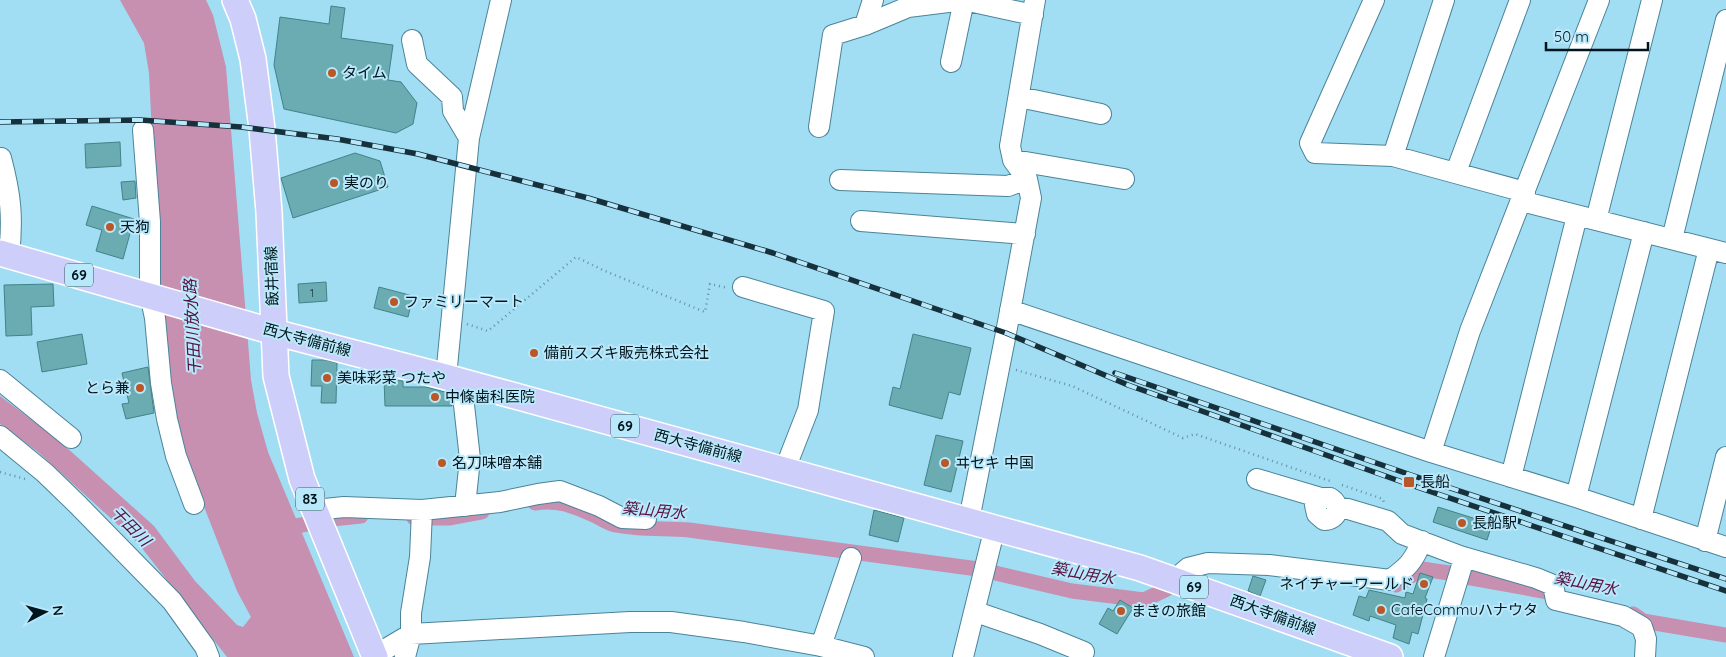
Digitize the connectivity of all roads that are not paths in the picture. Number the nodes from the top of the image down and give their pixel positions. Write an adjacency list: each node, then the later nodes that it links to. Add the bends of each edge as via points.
1 (235, 0): 38 (main road, 飯井宿線 / 83, via 253,59 262,130 269,212)
2 (500, 0): 19 (street)
3 (873, 0): 12 (street)
4 (964, 0): 10 (street); 12 (street, via 908,7); 14 (street)
5 (1374, 0): 20 (street, via 1310,143 1316,153)
6 (1444, 0): 20 (street)
7 (1520, 0): 23 (street)
8 (1599, 0): 27 (street)
9 (1652, 0): 28 (street)
10 (1034, 7): 15 (street)
11 (1726, 20): 32 (street)
12 (864, 25): 17 (street, via 833,35)
13 (412, 40): 19 (street, via 417,64 452,97 453,112)
14 (950, 62)
15 (1018, 97): 16 (street); 22 (street, via 1010,146)
16 (1101, 114)
17 (819, 127)
18 (143, 130): 36 (street)
19 (469, 138): 39 (street, via 451,318)
20 (1393, 156): 23 (street)
21 (1, 158): 34 (street, via 9,188 12,226)
22 (1014, 160): 24 (street); 25 (street)
23 (1456, 172): 27 (street)
24 (1027, 178): 26 (street, via 1008,186); 31 (street, via 1032,198)
25 (1124, 179)
26 (840, 180)
27 (1523, 196): 28 (street); 43 (street, via 1470,331)
28 (1586, 218): 30 (street); 46 (street)
29 (861, 221): 31 (street)
30 (1644, 232): 32 (street); 47 (street)
31 (1025, 234): 37 (street)
32 (1672, 239): 33 (street)
33 (1718, 251): 53 (street)
34 (4, 255): 36 (main road, 西大寺備前線 / 69)
35 (743, 287): 45 (street, via 824,311 808,410)
36 (154, 296): 38 (main road, 西大寺備前線 / 69); 48 (street, via 167,419 176,456)
37 (1010, 310): 43 (street); 55 (street)
38 (264, 329): 39 (main road, 西大寺備前線 / 69); 51 (main road, 飯井宿線 / 83, via 302,479)
39 (452, 379): 45 (main road, 西大寺備前線 / 69); 50 (street, via 464,405 470,459)
40 (0, 380): 42 (street)
41 (0, 436): 69 (street, via 45,473 172,601)
42 (71, 438)
43 (1431, 452): 46 (street)
44 (1726, 457): 57 (street)
45 (785, 469): 55 (main road, 西大寺備前線 / 69)
46 (1511, 477): 47 (street)
47 (1576, 497): 53 (street)
48 (194, 504)
49 (1325, 505): 58 (street, via 1388,521 1402,534)
50 (465, 506): 52 (street); 54 (street, via 560,491 622,518)
51 (315, 510): 52 (street, via 344,507); 67 (main road, 飯井宿線 / 83)
52 (421, 516): 64 (street)
53 (1641, 519): 57 (street)
54 (646, 520)
55 (969, 520): 56 (main road, 西大寺備前線 / 69)
56 (995, 527): 62 (main road, 西大寺備前線 / 69); 63 (street)
57 (1705, 540): 59 (street)
58 (1422, 542): 60 (street); 62 (street, via 1415,558 1390,580 1269,565 1208,563 1188,568)
59 (1726, 548)
60 (1460, 556): 73 (street, via 1463,562); 74 (street, via 1536,578 1554,592 1623,616 1642,627 1646,639)
61 (851, 558): 65 (street)
62 (1174, 580): 72 (main road, 西大寺備前線 / 69)
63 (976, 612): 66 (street); 71 (street)
64 (411, 634): 65 (street, via 671,622); 67 (street); 70 (street)
65 (822, 646): 68 (street)
66 (1084, 652)
67 (375, 656)
68 (857, 656)
69 (209, 657)
70 (405, 657)
71 (963, 657)
72 (1390, 657)
73 (1434, 657)
74 (1645, 657)

